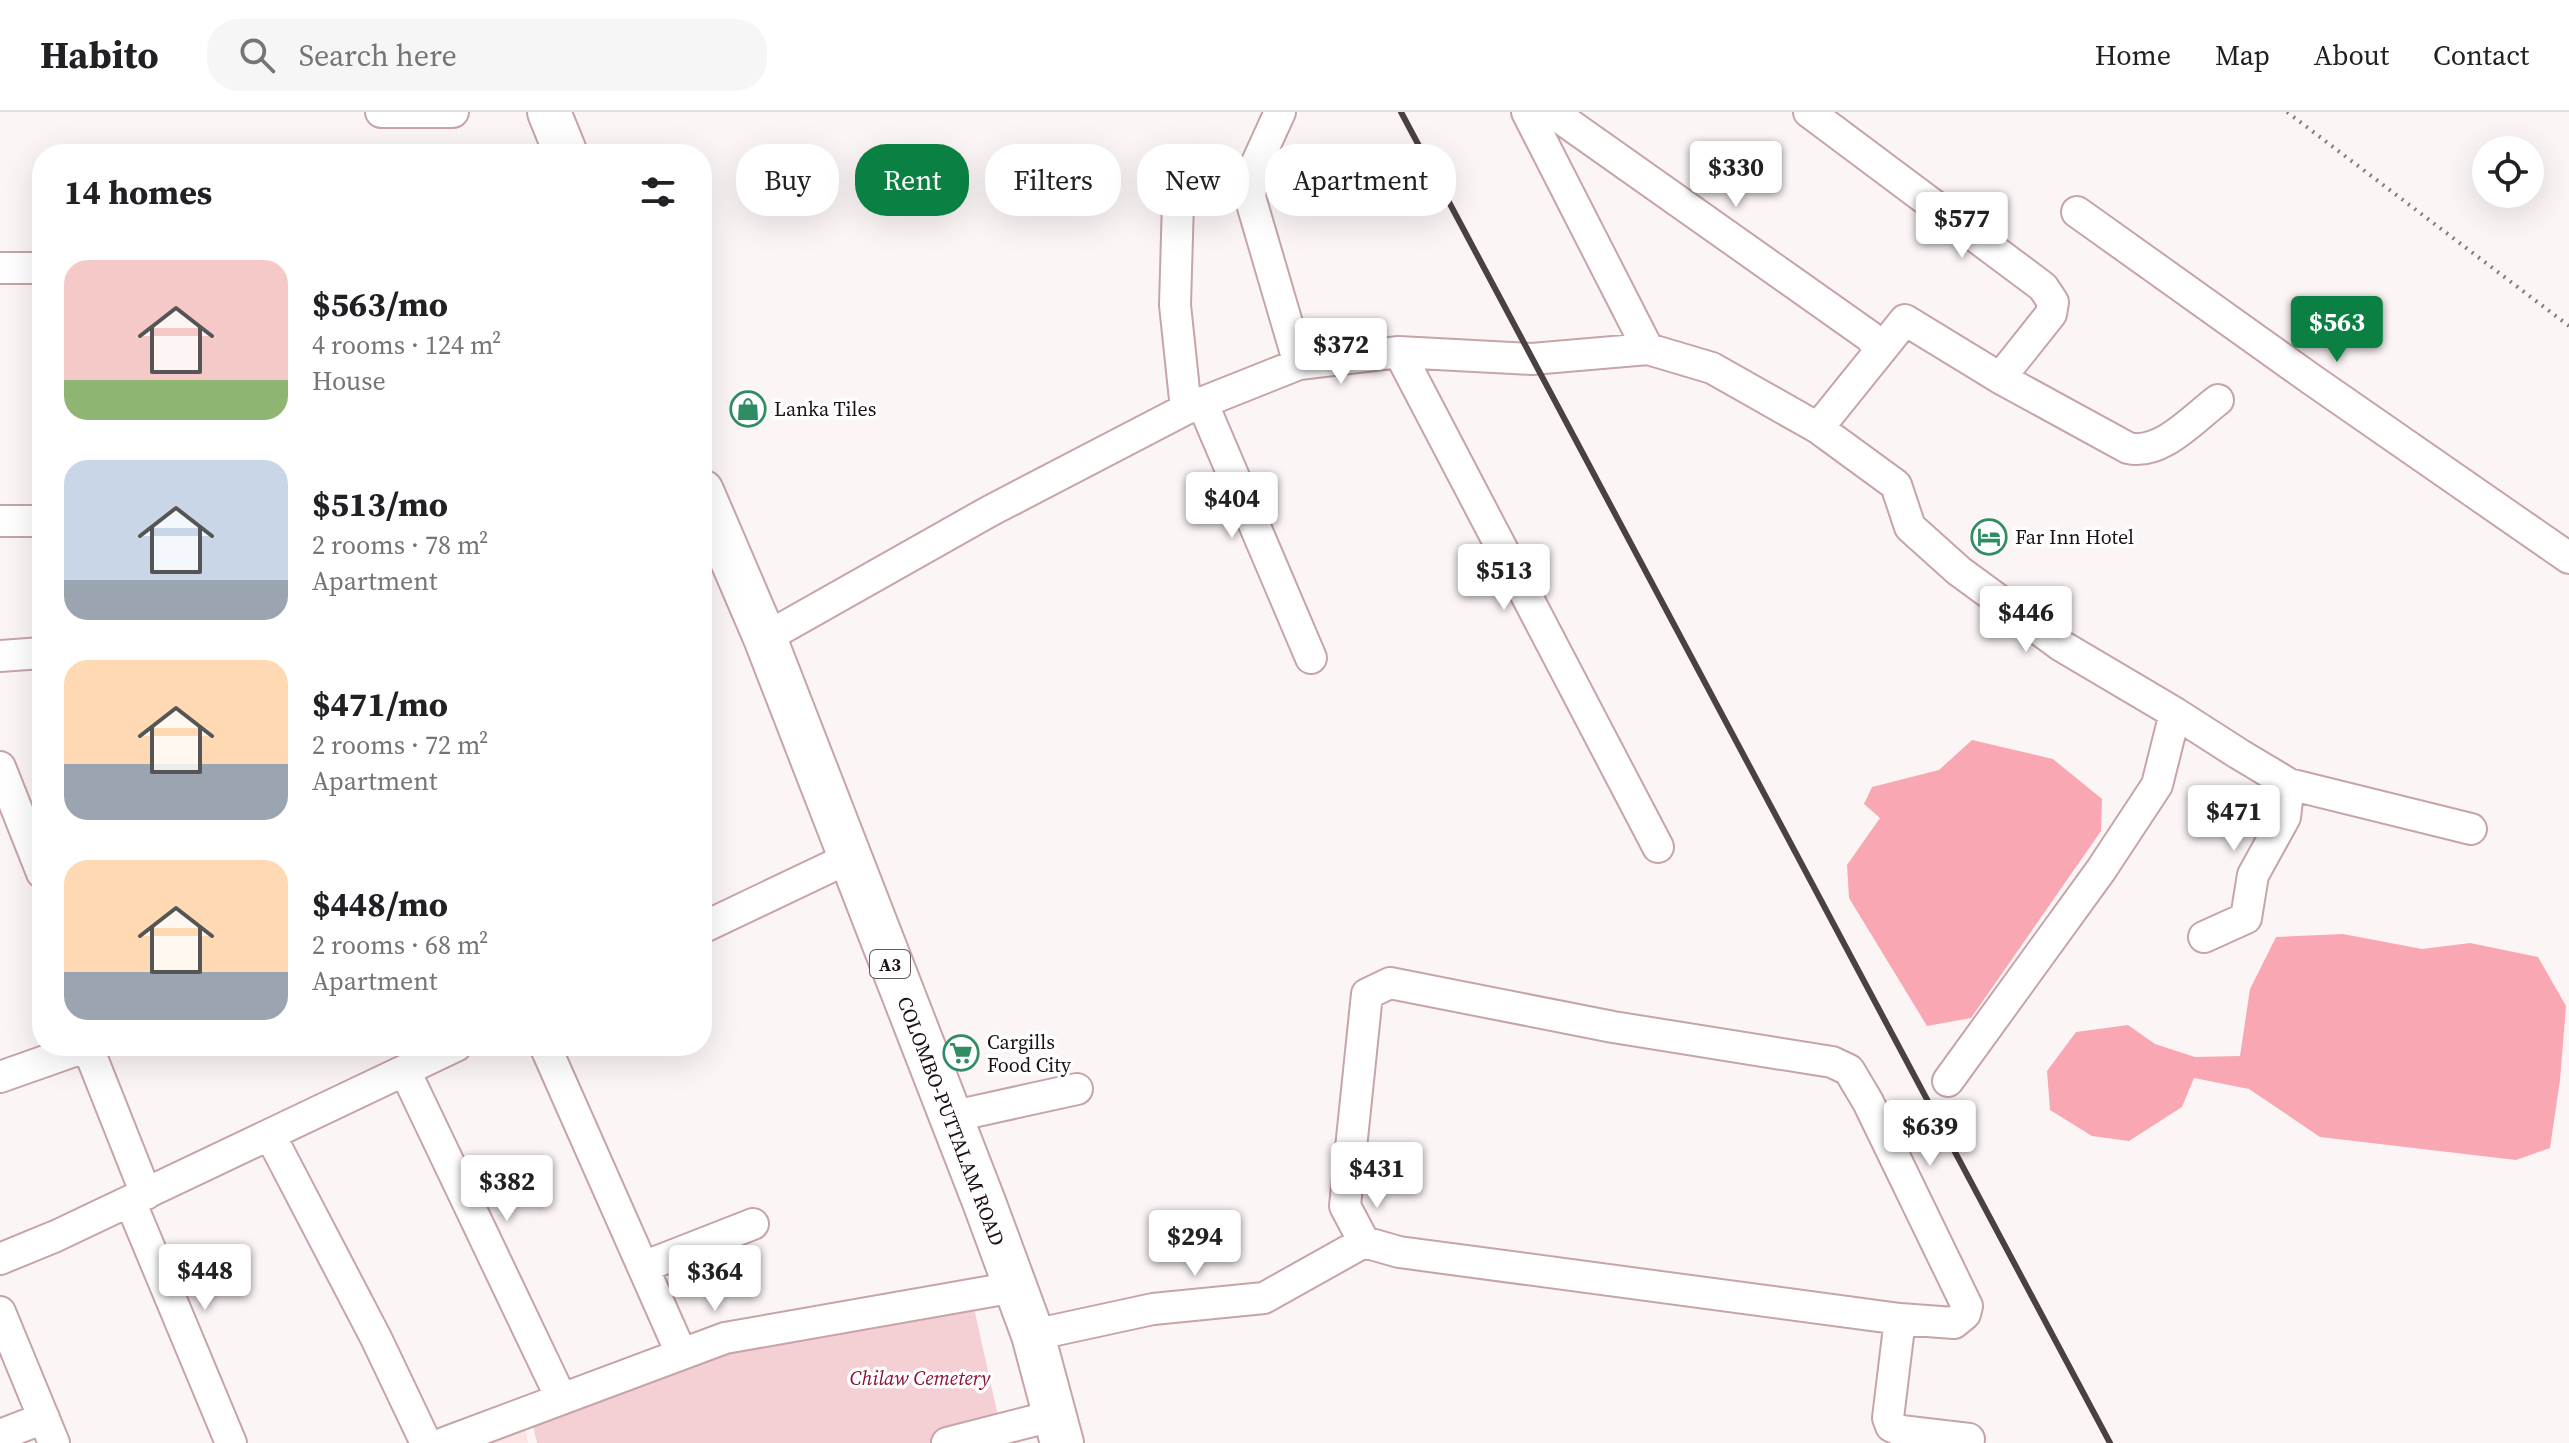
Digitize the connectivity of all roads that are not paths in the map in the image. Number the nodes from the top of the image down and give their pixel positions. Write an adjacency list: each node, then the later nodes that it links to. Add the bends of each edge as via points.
1 (381, 112): 2 (street)
2 (453, 112)
3 (549, 112): 8 (highway)
4 (1280, 112): 16 (street, via 1254,169 1250,197)
5 (1527, 112): 13 (street)
6 (1552, 112): 14 (street, via 1869,336)
7 (1809, 112): 17 (street, via 2043,287 2053,302 2051,314)
8 (562, 144)
9 (2077, 212): 24 (street)
10 (1178, 216): 19 (street, via 1175,305)
11 (0, 268): 12 (street)
12 (32, 268)
13 (1648, 349): 15 (street, via 1532,359); 20 (street, via 1712,368)
14 (1881, 350): 17 (street, via 1905,320); 20 (street)
15 (1399, 352): 16 (street); 33 (street)
16 (1299, 364): 19 (street)
17 (2000, 378): 18 (street, via 2138,451 2160,444)
18 (2218, 400)
19 (1194, 405): 25 (street, via 990,511); 28 (street)
20 (1818, 428): 29 (street, via 1896,485 1910,527 1959,571 2060,645)
21 (0, 521): 22 (street)
22 (32, 521)
23 (714, 549): 25 (highway, COLOMBO-PUTTALAM ROAD / A3)
24 (2569, 558)
25 (765, 638): 35 (highway, COLOMBO-PUTTALAM ROAD / A3)
26 (32, 654): 27 (street)
27 (0, 656)
28 (1311, 658)
29 (2175, 713): 31 (street); 44 (street, via 2157,785)
30 (0, 767): 34 (street)
31 (2289, 784): 32 (street); 37 (street, via 2285,817 2253,875 2246,918)
32 (2471, 829)
33 (1658, 847)
34 (32, 848)
35 (849, 858): 36 (street); 46 (highway, COLOMBO-PUTTALAM ROAD / A3)
36 (712, 923)
37 (2204, 937)
38 (61, 1056): 43 (street)
39 (92, 1056): 48 (street)
40 (436, 1056): 42 (street)
41 (549, 1056): 52 (street)
42 (405, 1071): 47 (street); 58 (street)
43 (0, 1077)
44 (1948, 1081)
45 (1077, 1089): 46 (street)
46 (950, 1117): 53 (highway, COLOMBO-PUTTALAM ROAD / A3)
47 (270, 1135): 48 (street); 64 (street)
48 (138, 1197): 51 (street); 63 (street)
49 (753, 1224): 52 (street)
50 (1364, 1242): 55 (street, via 1414,1254); 55 (street, via 1345,1206 1346,1191 1367,994 1390,983 1613,1027 1832,1062 1849,1070 1967,1306 1954,1323); 56 (street, via 1264,1298 1153,1309)
51 (0, 1259)
52 (643, 1267): 57 (street)
53 (1015, 1287): 56 (highway, COLOMBO-PUTTALAM ROAD / A3); 57 (street, via 725,1338)
54 (0, 1312): 60 (street)
55 (1900, 1319): 62 (street, via 1891,1426)
56 (1033, 1335): 59 (highway, COLOMBO-PUTTALAM ROAD / A3)
57 (681, 1353): 58 (street)
58 (561, 1398): 65 (street)
59 (1059, 1429): 66 (street)
60 (49, 1430): 61 (street)
61 (0, 1435)
62 (1969, 1439)
63 (231, 1443)
64 (426, 1443)
65 (444, 1443)
66 (947, 1443)

